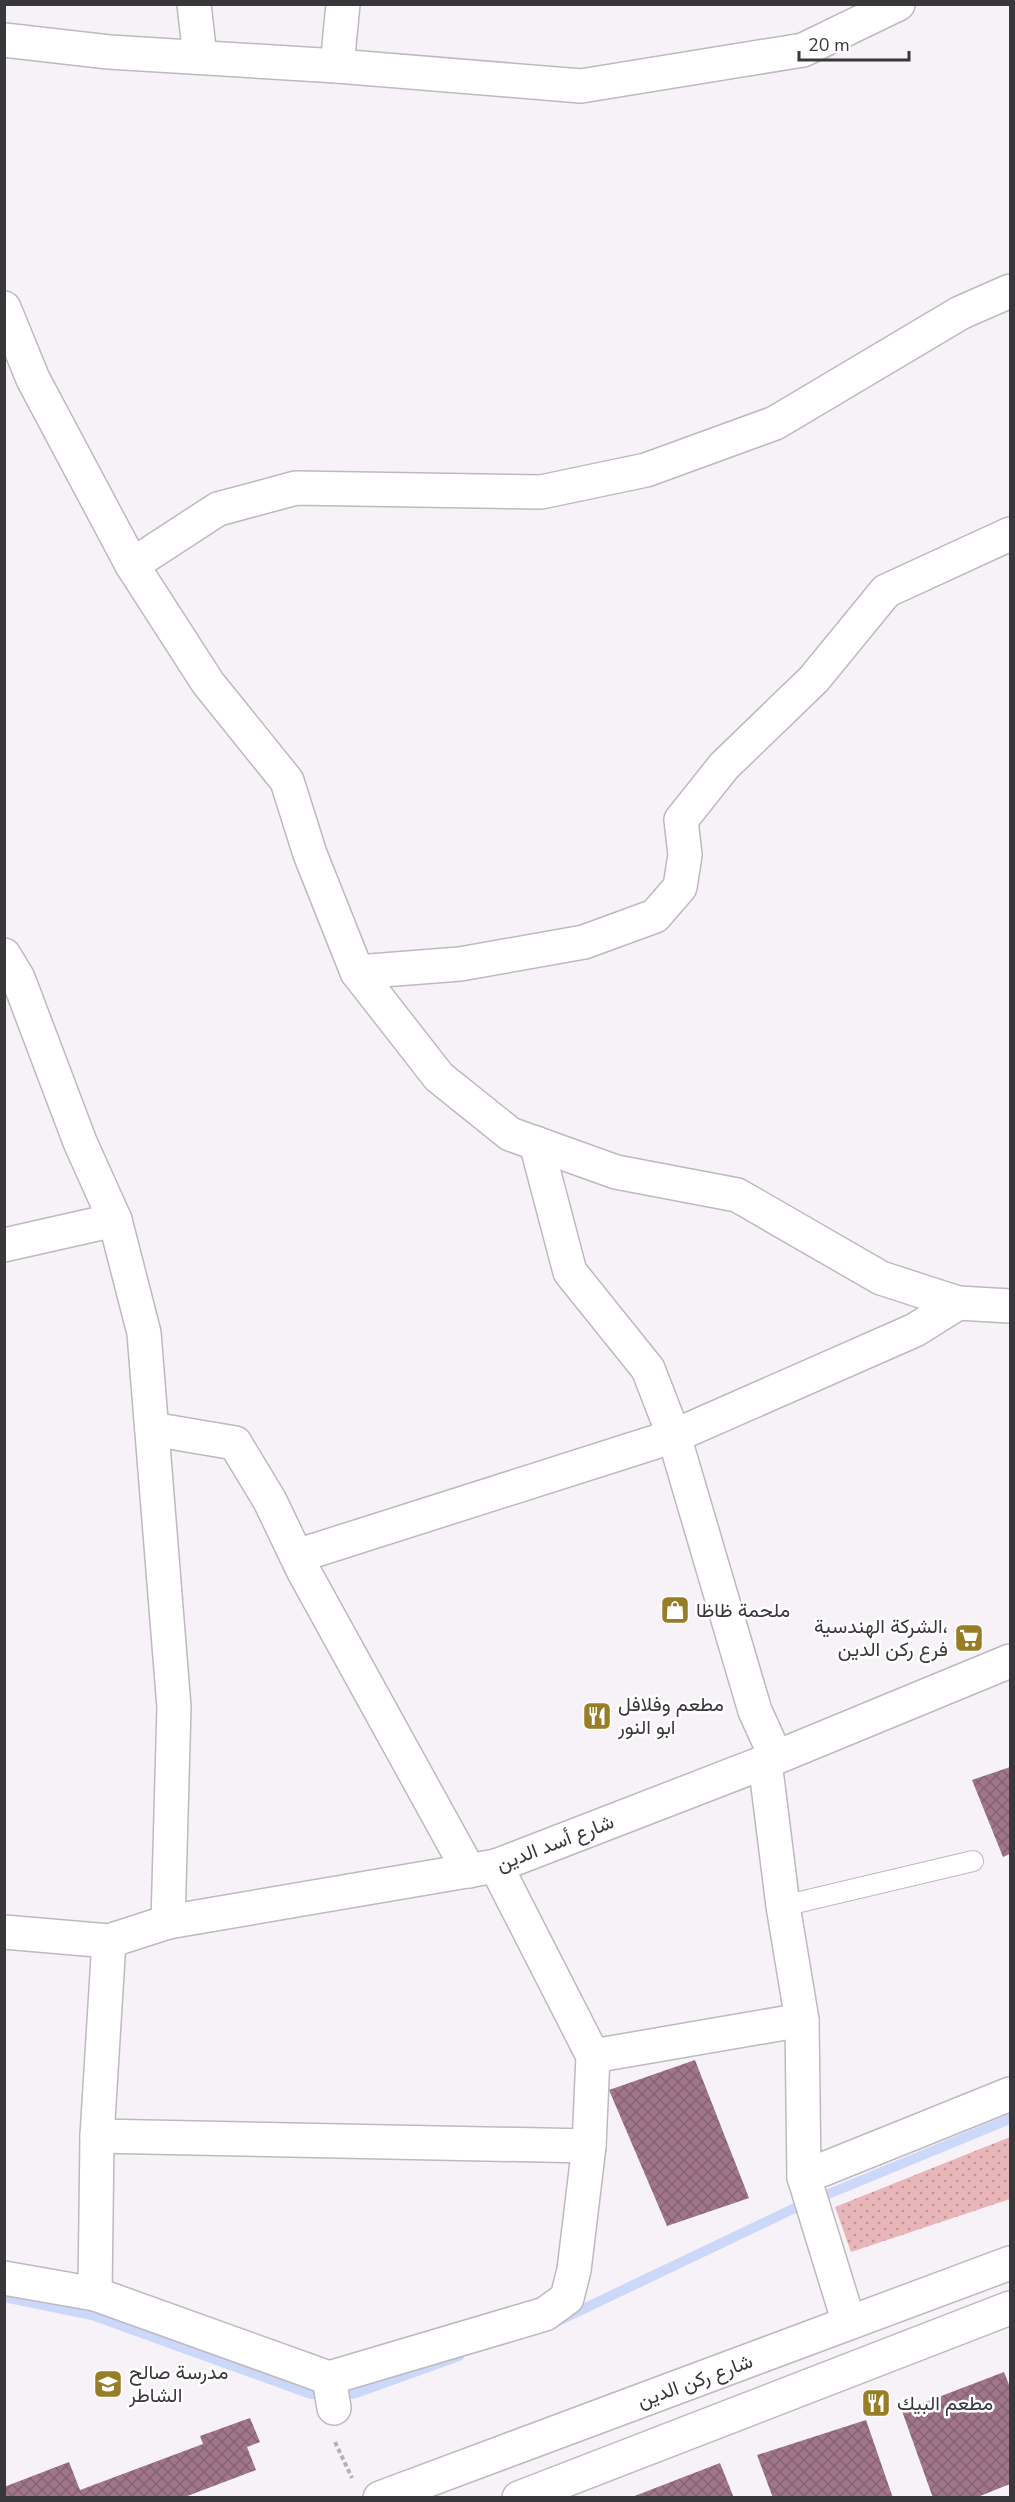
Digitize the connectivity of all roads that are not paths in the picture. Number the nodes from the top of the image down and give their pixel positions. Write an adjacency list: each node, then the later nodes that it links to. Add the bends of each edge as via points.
1 (194, 4): 5 (street)
2 (343, 4): 6 (street)
3 (898, 4): 6 (street, via 803,50 580,86)
4 (4, 40): 5 (street)
5 (200, 57): 6 (street)
6 (337, 66)
7 (1011, 291): 10 (street, via 960,313 775,423 646,470 541,492 296,488 218,509)
8 (4, 308): 10 (street, via 33,379)
9 (1011, 534): 12 (street, via 886,591 814,679 724,766 681,820 685,855 680,886 655,916 573,944 460,964)
10 (132, 565): 12 (street, via 208,683 287,781 310,854)
11 (4, 955): 14 (street, via 18,978 80,1142)
12 (357, 972): 13 (street, via 439,1077 510,1134)
13 (536, 1143): 16 (street, via 616,1172 737,1196 881,1278); 19 (street, via 570,1272 648,1369)
14 (115, 1220): 15 (street); 18 (street, via 144,1333)
15 (4, 1245)
16 (958, 1302): 17 (street); 19 (street, via 915,1330)
17 (1011, 1306)
18 (152, 1429): 20 (street, via 235,1443); 26 (street, via 174,1707)
19 (674, 1436): 20 (street); 22 (street)
20 (297, 1556): 24 (street)
21 (1011, 1661): 22 (street, شارع أسد الدين)
22 (770, 1759): 24 (street, شارع أسد الدين); 25 (street)
23 (973, 1861): 25 (lane)
24 (482, 1869): 26 (street, شارع أسد الدين); 30 (street)
25 (783, 1906): 29 (street)
26 (168, 1922): 28 (street, شارع أسد الدين)
27 (4, 1932): 28 (street, شارع أسد الدين)
28 (109, 1941): 32 (street)
29 (802, 2020): 30 (street); 34 (street)
30 (593, 2056): 33 (street)
31 (1011, 2094): 34 (street)
32 (97, 2136): 33 (street); 37 (street)
33 (589, 2146): 37 (street, via 567,2298 545,2314 331,2393)
34 (804, 2177): 39 (street)
35 (1011, 2263): 39 (street, شارع ركن الدين)
36 (4, 2278): 37 (street)
37 (94, 2294)
38 (1011, 2308): 41 (street)
39 (849, 2323): 40 (street, شارع ركن الدين)
40 (368, 2492)
41 (519, 2498)

